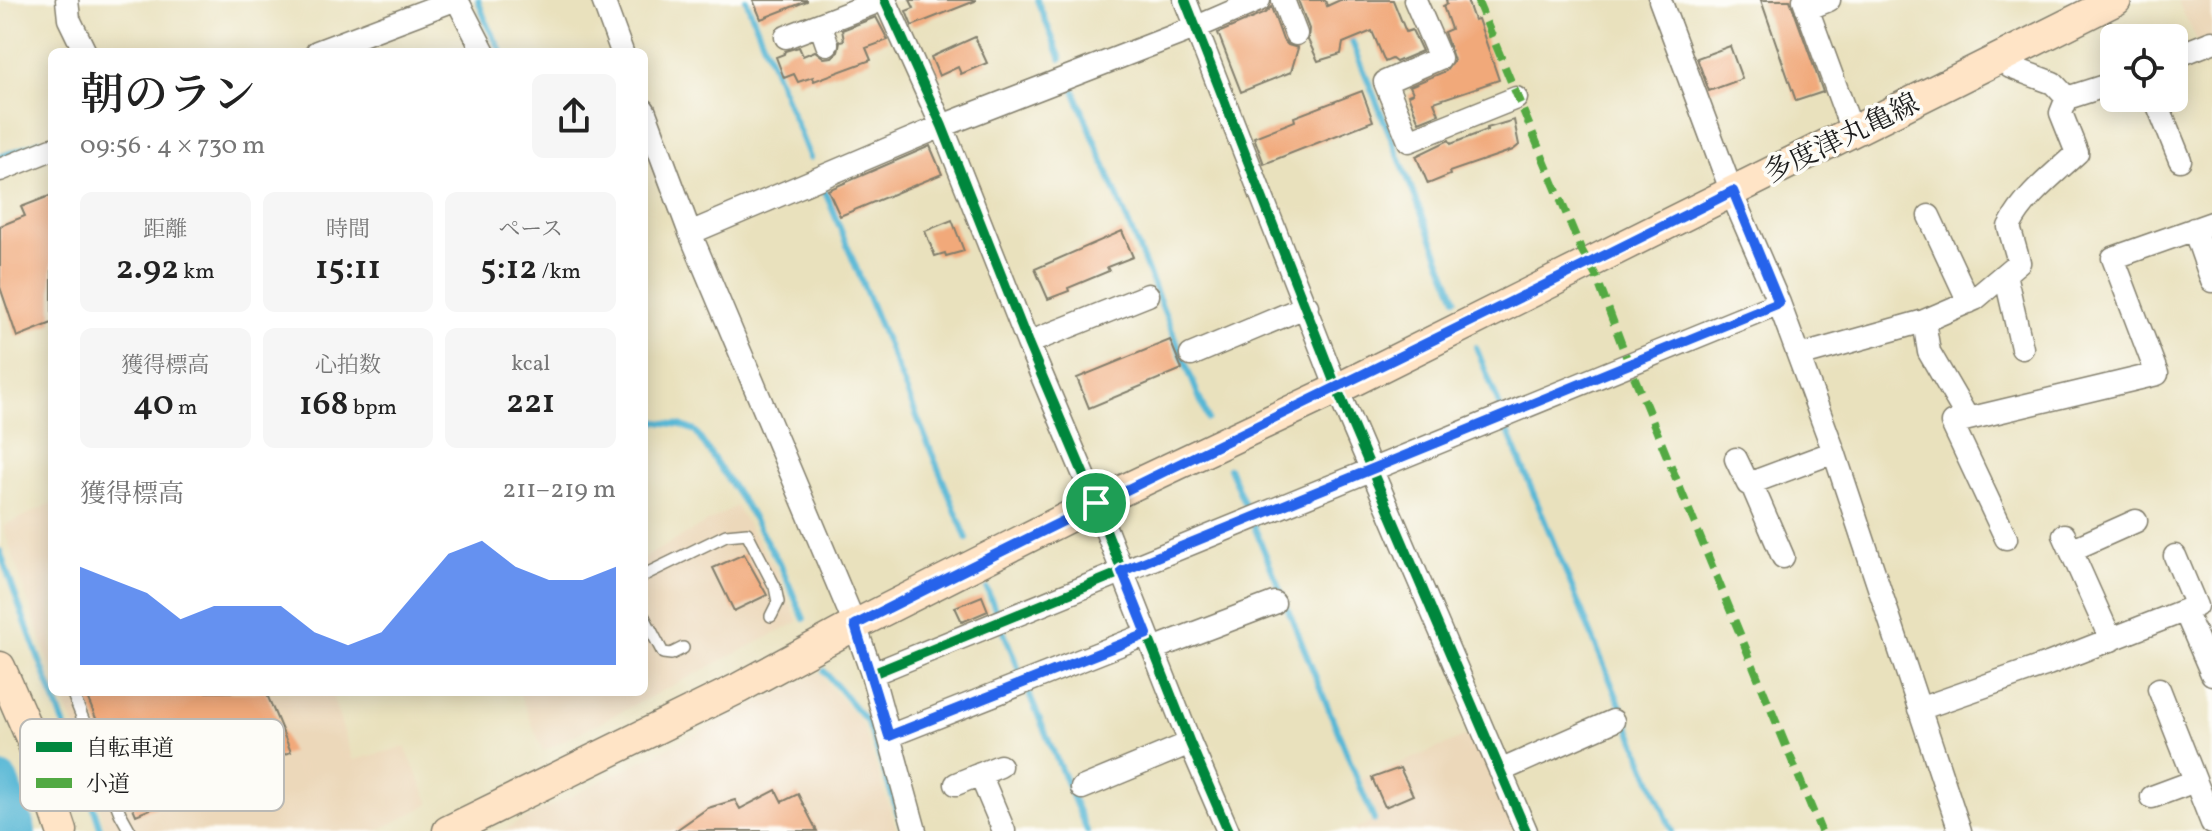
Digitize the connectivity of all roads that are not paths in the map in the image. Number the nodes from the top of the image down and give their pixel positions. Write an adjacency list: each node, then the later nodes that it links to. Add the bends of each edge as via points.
1 (67, 0): 17 (street, via 69,19)
2 (455, 0): 18 (street); 19 (street)
3 (603, 0): 20 (street)
4 (884, 0): 15 (street, via 824,34); 28 (street)
5 (1185, 0): 13 (street)
6 (1259, 0): 13 (street)
7 (1283, 0): 14 (street)
8 (1415, 0): 24 (street, via 1440,58 1385,82 1409,141)
9 (1660, 0): 33 (street)
10 (1829, 0): 12 (street)
11 (2116, 0): 22 (main road, 多度津丸亀線)
12 (1805, 4): 29 (street)
13 (1197, 27): 28 (street); 42 (street)
14 (1296, 34)
15 (786, 37)
16 (2212, 42): 21 (street)
17 (83, 48)
18 (328, 48)
19 (482, 48)
20 (621, 48)
21 (2188, 51)
22 (2002, 57): 25 (street, via 2010,67 2053,83); 29 (main road, 多度津丸亀線)
23 (2100, 87): 25 (street)
24 (1516, 98)
25 (2067, 98): 37 (street, via 2061,113 2077,153 2015,215 2009,227 2019,262)
26 (2161, 112): 31 (street)
27 (648, 121): 36 (street)
28 (942, 126): 36 (street); 44 (street)
29 (1852, 131): 33 (main road, 多度津丸亀線)
30 (48, 151): 32 (street)
31 (2180, 160)
32 (0, 170)
33 (1733, 191): 41 (street); 48 (main road, 多度津丸亀線)
34 (1929, 216): 40 (street)
35 (2203, 226): 38 (street); 49 (street, via 2113,258 2157,374)
36 (690, 233): 65 (street)
37 (2005, 274): 40 (street); 45 (street)
38 (2212, 281)
39 (1148, 295): 44 (street)
40 (1969, 302): 43 (street)
41 (1779, 303): 47 (street); 52 (street)
42 (1307, 306): 46 (street); 48 (street)
43 (1924, 321): 47 (street); 49 (street, via 1929,352)
44 (1028, 343): 54 (street)
45 (2022, 348)
46 (1191, 355)
47 (1799, 356): 50 (street)
48 (1337, 389): 52 (street); 54 (main road, 多度津丸亀線)
49 (1968, 419): 56 (street, via 1952,423)
50 (1834, 452): 53 (street); 74 (street)
51 (1736, 459): 53 (street)
52 (1372, 470): 59 (street); 80 (street)
53 (1751, 483): 58 (street)
54 (1096, 503): 59 (street); 65 (main road, 多度津丸亀線)
55 (2136, 521): 66 (street, via 2068,543)
56 (2006, 538)
57 (2175, 556): 62 (street, via 2196,606)
58 (1783, 557)
59 (1122, 571): 67 (street); 70 (street)
60 (648, 573): 63 (lane, via 726,535 747,533 775,587 778,602)
61 (1274, 603): 67 (street)
62 (2185, 611): 66 (street); 71 (street)
63 (771, 616)
64 (648, 625): 68 (lane, via 663,653)
65 (855, 625): 70 (street); 90 (main road, 多度津丸亀線)
66 (2111, 640): 74 (street)
67 (1150, 642): 78 (street); 79 (street)
68 (683, 648)
69 (0, 667): 75 (main road)
70 (872, 674): 78 (street)
71 (2212, 674)
72 (2159, 689): 81 (street)
73 (73, 696): 76 (lane)
74 (1919, 709): 95 (street)
75 (30, 719)
76 (80, 719)
77 (1613, 721): 80 (street)
78 (889, 736): 91 (street)
79 (1190, 743): 83 (street); 93 (street)
80 (1500, 771): 94 (street)
81 (2195, 781): 84 (street); 87 (street)
82 (956, 784): 92 (street, via 990,770)
83 (1082, 788)
84 (2152, 797)
85 (60, 811): 88 (main road)
86 (120, 811): 89 (lane)
87 (2212, 823)
88 (62, 831)
89 (130, 831)
90 (448, 831)
91 (915, 831)
92 (1004, 831)
93 (1228, 831)
94 (1526, 831)
95 (1960, 831)

